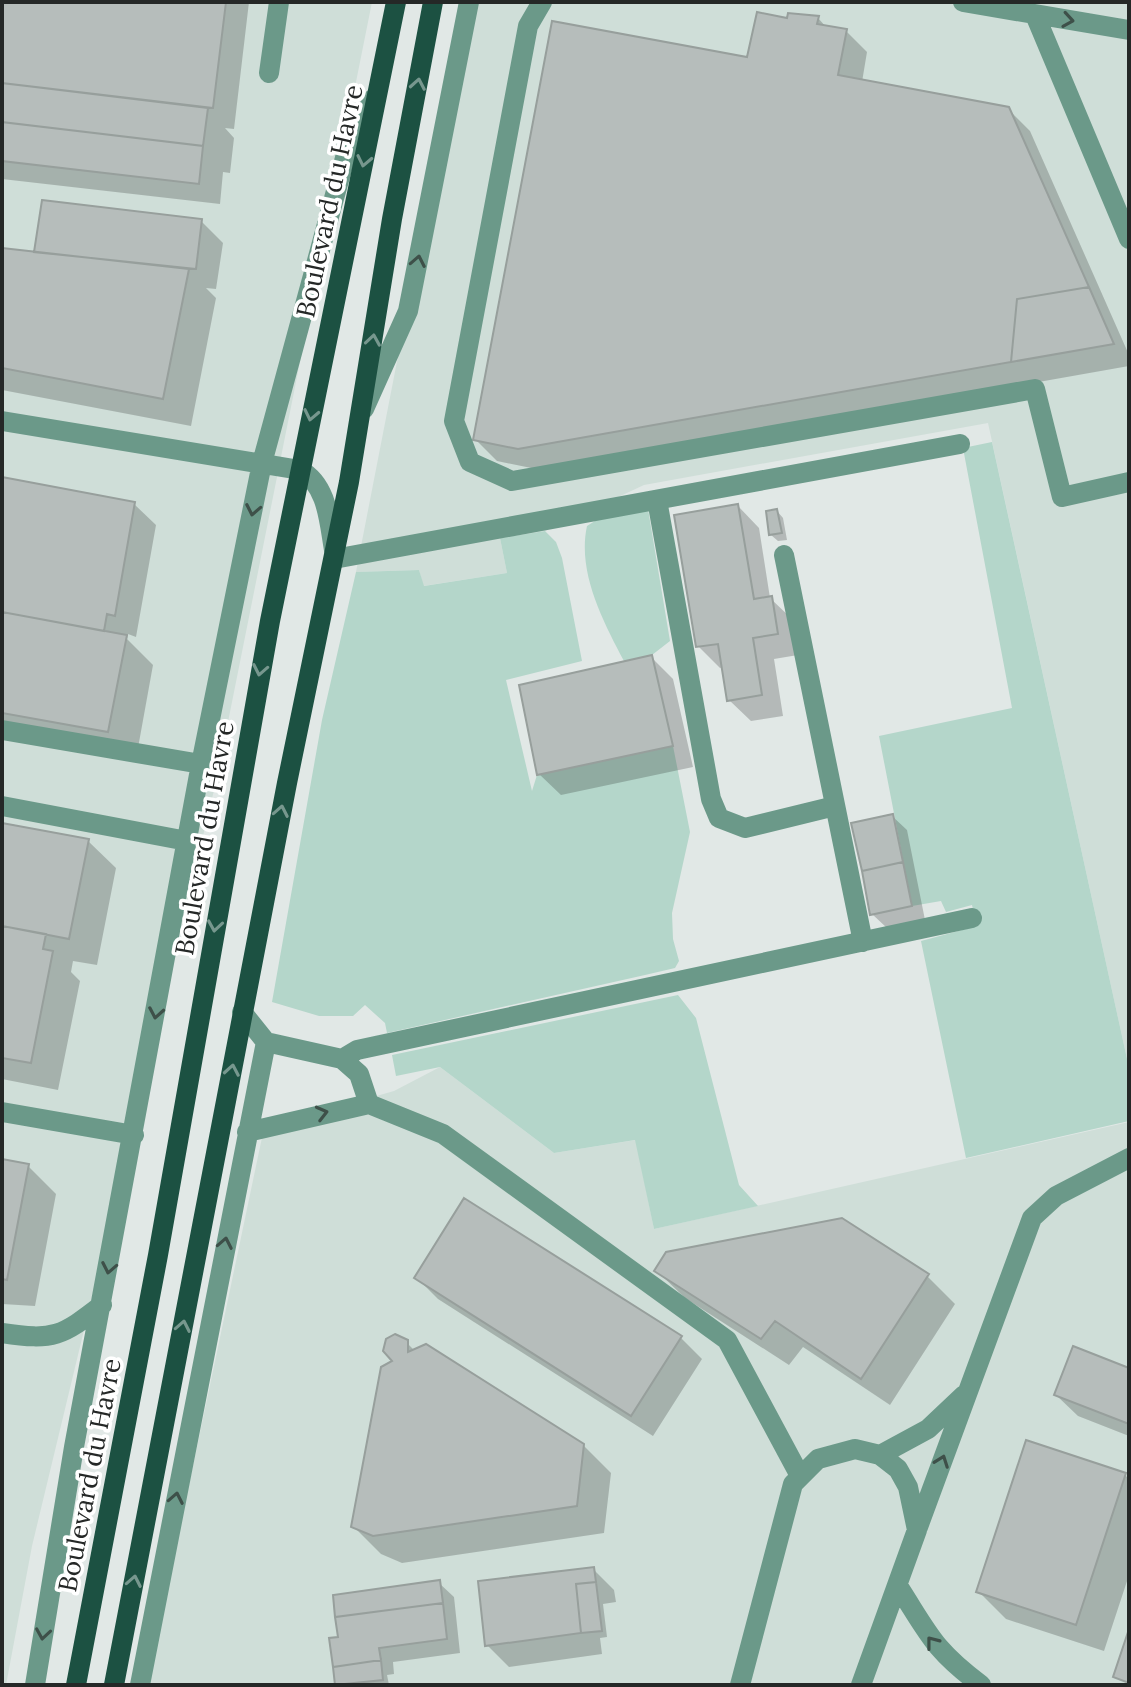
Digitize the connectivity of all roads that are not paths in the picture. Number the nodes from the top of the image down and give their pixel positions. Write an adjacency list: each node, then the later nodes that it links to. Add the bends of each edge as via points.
1 (279, 2): 9 (street)
2 (396, 2): 10 (main road, Boulevard du Havre)
3 (433, 2): 12 (main road, one-way to 3)
4 (469, 2): 12 (street, one-way to 4, via 408,311)
5 (542, 2): 17 (street, via 528,26 454,421 470,462 512,481 1035,389 1062,497)
6 (963, 2): 7 (street)
7 (1035, 15): 8 (street, one-way to 8); 11 (street)
8 (1129, 30)
9 (269, 73)
10 (379, 88): 15 (street, via 348,147); 16 (main road, Boulevard du Havre, one-way to 16)
11 (1129, 239)
12 (362, 412): 20 (main road)
13 (2, 421): 15 (street)
14 (960, 444): 18 (street)
15 (262, 463): 16 (street); 22 (street, one-way to 22)
16 (300, 470): 20 (street, via 324,499); 44 (main road, Boulevard du Havre, one-way to 44)
17 (1129, 482)
18 (657, 500): 20 (street); 24 (street, via 711,799 719,818 745,828)
19 (784, 555): 24 (street)
20 (334, 556): 28 (main road, one-way to 20)
21 (2, 730): 22 (street)
22 (201, 764): 25 (street)
23 (2, 806): 25 (street)
24 (835, 806): 27 (street)
25 (187, 841): 34 (street, one-way to 34)
26 (972, 918): 27 (street)
27 (863, 942): 30 (street, via 357,1050)
28 (242, 1012): 29 (street); 45 (main road, one-way to 28)
29 (266, 1042): 30 (street); 33 (street)
30 (342, 1059): 31 (street, via 359,1074)
31 (369, 1104): 33 (street, one-way to 31); 40 (street, via 443,1134 727,1340)
32 (2, 1112): 34 (street)
33 (247, 1132): 46 (street, one-way to 33)
34 (134, 1135): 36 (street, one-way to 36)
35 (1129, 1158): 38 (street, via 1056,1196 1032,1218)
36 (102, 1305): 37 (street, via 66,1333); 43 (street, one-way to 43)
37 (2, 1333)
38 (967, 1392): 39 (street, via 928,1429); 41 (street, one-way to 38)
39 (880, 1455): 40 (street, via 855,1449 836,1452); 41 (street, via 898,1469 908,1487)
40 (799, 1474): 47 (street)
41 (917, 1530): 42 (street)
42 (898, 1586): 48 (street); 49 (street, one-way to 42, via 945,1658)
43 (35, 1685)
44 (76, 1685)
45 (114, 1685)
46 (140, 1685)
47 (740, 1685)
48 (861, 1685)
49 (981, 1685)

